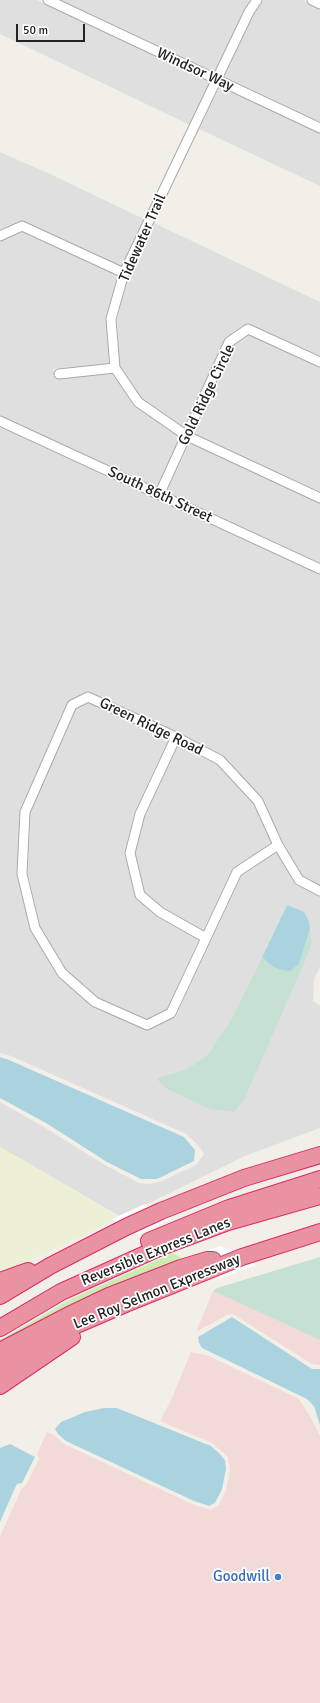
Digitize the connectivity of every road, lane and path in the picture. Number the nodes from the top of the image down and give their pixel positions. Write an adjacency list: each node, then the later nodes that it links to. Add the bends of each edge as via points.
1 (48, 0): 5 (street, Windsor Way)
2 (257, 0): 5 (street, Tidewater Trail)
3 (312, 0): 4 (street)
4 (320, 4)
5 (217, 80): 6 (street, Windsor Way); 8 (street, Tidewater Trail)
6 (320, 128)
7 (0, 236): 8 (street, via 22,226)
8 (124, 273): 10 (street, Tidewater Trail, via 111,319)
9 (320, 362): 13 (street, Gold Ridge Circle, via 248,329 229,342)
10 (115, 368): 11 (street); 13 (street, Tidewater Trail, via 138,402)
11 (59, 374)
12 (0, 421): 14 (street, South 86th Street)
13 (187, 436): 14 (street, Gold Ridge Circle); 15 (street, Tidewater Trail)
14 (159, 495): 16 (street, South 86th Street)
15 (320, 498)
16 (320, 569)
17 (176, 737): 18 (street, Green Ridge Road, via 220,760 258,801); 20 (street, via 140,814 130,852 140,895 160,912); 20 (street, Green Ridge Road, via 88,697 72,705 25,812 22,874 35,928 62,973 95,1002 147,1025 171,1013)
18 (278, 845): 19 (street, Green Ridge Road, via 299,880); 20 (street, Green Ridge Road, via 237,872)
19 (320, 891)
20 (206, 938)
21 (320, 1155): 26 (highway, via 244,1178 160,1211)
22 (320, 1179): 24 (highway, via 261,1197)
23 (320, 1196): 24 (highway, Reversible Express Lanes, via 228,1222)
24 (191, 1229): 31 (highway, Reversible Express Lanes, via 155,1244 61,1292)
25 (320, 1232): 27 (highway, Lee Roy Selmon Expressway, via 237,1259)
26 (50, 1266): 28 (highway); 29 (highway)
27 (199, 1268): 30 (highway, Lee Roy Selmon Expressway); 32 (highway, via 102,1299 68,1314)
28 (0, 1281)
29 (0, 1296)
30 (108, 1312): 33 (highway, Lee Roy Selmon Expressway, via 65,1330); 34 (highway)
31 (0, 1328)
32 (0, 1351)
33 (0, 1368)
34 (0, 1386)

